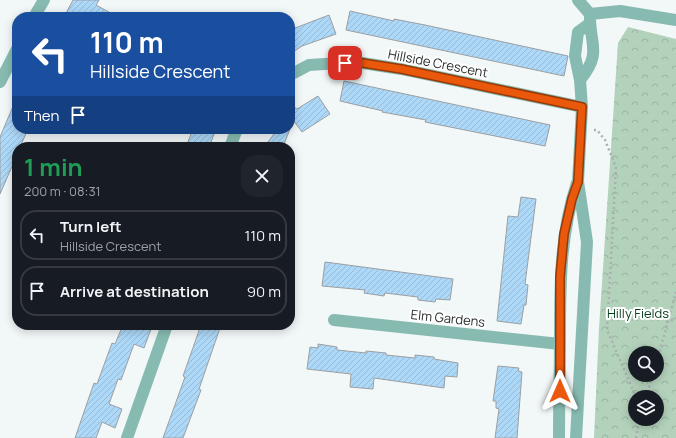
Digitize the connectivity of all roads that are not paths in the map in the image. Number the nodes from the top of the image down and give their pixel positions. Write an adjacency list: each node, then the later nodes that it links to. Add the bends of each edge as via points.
1 (44, 0): 3 (street)
2 (578, 0): 4 (street)
3 (37, 12)
4 (590, 19): 5 (street, via 620,11); 6 (street, via 578,32); 8 (street, via 594,41)
5 (676, 20)
6 (577, 41): 8 (street); 10 (street, via 575,56)
7 (12, 59): 11 (street)
8 (590, 68): 10 (street)
9 (295, 72): 12 (street, Hillside Crescent, via 309,65 356,62)
10 (580, 80): 12 (street)
11 (0, 82)
12 (582, 107): 13 (street)
13 (578, 182): 16 (street, via 564,234 560,277); 19 (street, via 587,242)
14 (334, 320): 16 (street, Elm Gardens)
15 (165, 330): 17 (street)
16 (560, 344): 18 (street)
17 (127, 438)
18 (559, 438)
19 (576, 438)

